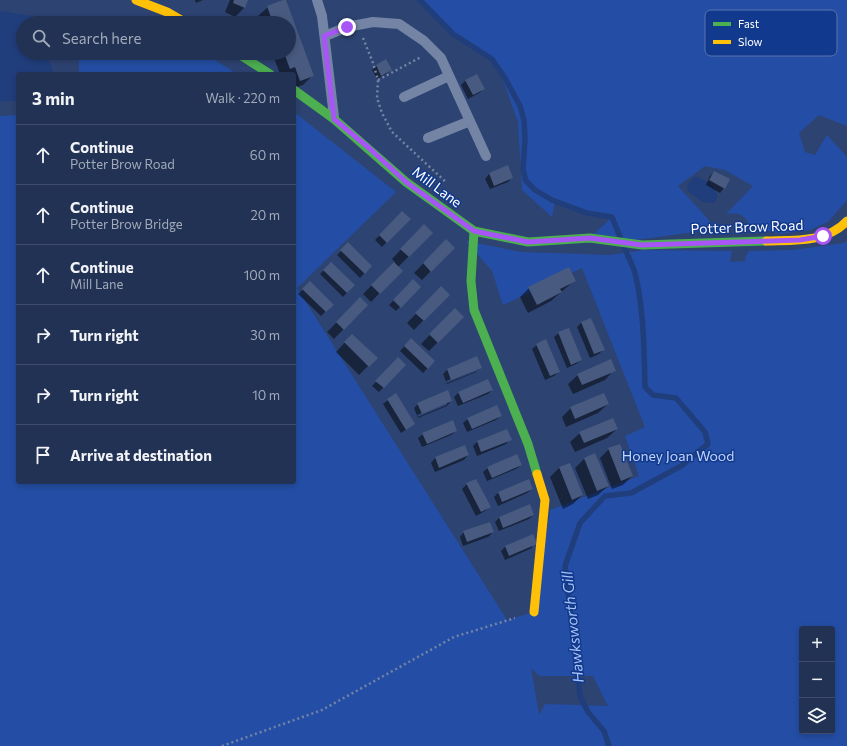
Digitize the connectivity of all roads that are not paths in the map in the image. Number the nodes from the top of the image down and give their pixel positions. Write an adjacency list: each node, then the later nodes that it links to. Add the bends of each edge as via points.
1 (136, 0): 3 (street)
2 (317, 0): 4 (lane)
3 (174, 16)
4 (324, 36): 7 (lane, via 347,27 373,22 399,24 424,41 441,58); 10 (lane)
5 (248, 60): 6 (street)
6 (267, 72)
7 (449, 76): 9 (lane); 11 (lane)
8 (296, 91): 10 (street, Mill Lane)
9 (404, 97)
10 (334, 119): 15 (street, Mill Lane, via 406,182)
11 (470, 121): 12 (lane); 13 (lane)
12 (428, 138)
13 (486, 156)
14 (847, 221): 16 (street, Potter Brow Road, via 842,228 823,236 800,240 642,245)
15 (474, 231): 16 (street, Mill Lane, via 528,242); 17 (street, via 471,281 474,310 528,444 545,500)
16 (590, 238)
17 (534, 612)

